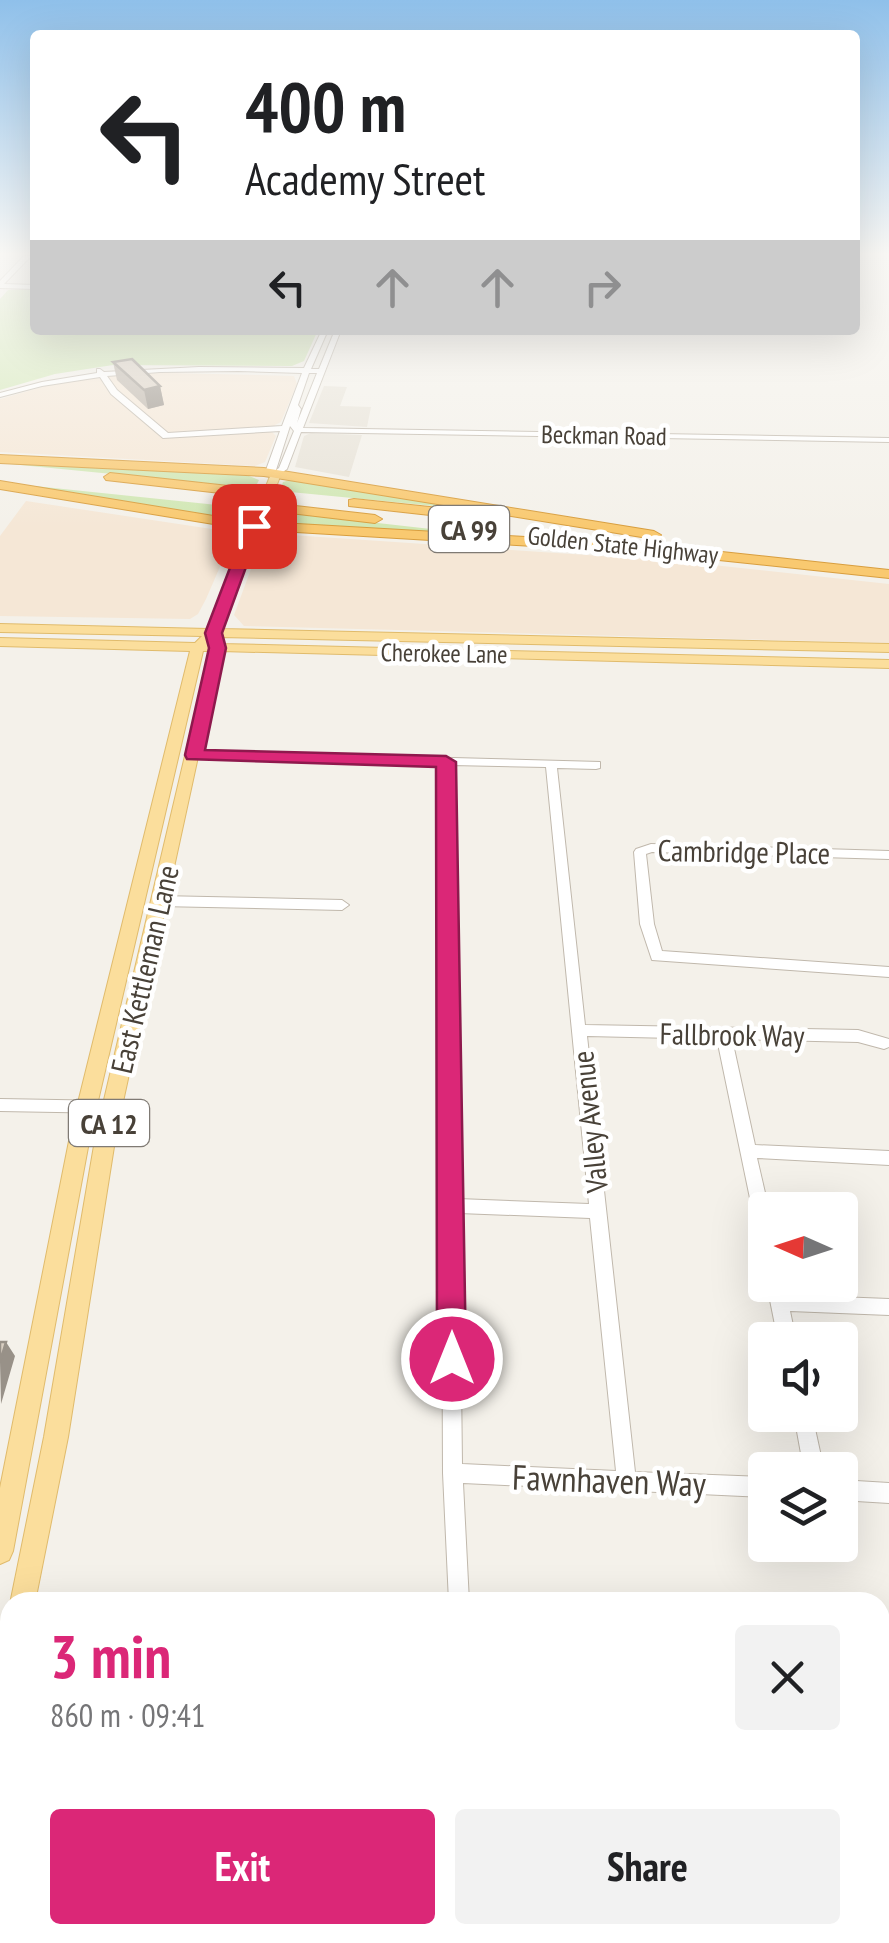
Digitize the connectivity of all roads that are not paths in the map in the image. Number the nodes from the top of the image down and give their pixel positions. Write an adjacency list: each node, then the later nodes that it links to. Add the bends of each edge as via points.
1 (318, 347): 4 (street, East Kettleman Lane)
2 (331, 347): 5 (street, East Kettleman Lane)
3 (100, 371): 4 (street); 6 (street); 9 (street, via 114,392 166,436)
4 (306, 371): 5 (street); 7 (street, East Kettleman Lane)
5 (322, 371): 8 (street, East Kettleman Lane)
6 (0, 395)
7 (294, 405): 8 (street, via 292,424); 9 (street, East Kettleman Lane)
8 (300, 427): 10 (street, Beckman Road); 11 (street, East Kettleman Lane)
9 (285, 428): 11 (street, via 291,431); 13 (street, East Kettleman Lane, via 270,470)
10 (889, 440)
11 (286, 459): 13 (street, East Kettleman Lane)
12 (0, 462): 13 (highway); 16 (highway, Golden State Highway / CA 99)
13 (276, 474): 17 (main road, East Kettleman Lane / CA 12); 18 (highway)
14 (0, 477): 16 (highway, Golden State Highway / CA 99)
15 (0, 485): 17 (highway)
16 (243, 498): 18 (highway, Golden State Highway / CA 99, bridge)
17 (254, 526): 18 (highway); 24 (main road, East Kettleman Lane / CA 12)
18 (657, 542): 19 (highway, Golden State Highway / CA 99); 20 (highway, Golden State Highway / CA 99)
19 (889, 560)
20 (889, 574)
21 (0, 628): 24 (main road, Cherokee Lane)
22 (551, 640): 24 (main road, Cherokee Lane); 25 (main road, Cherokee Lane); 26 (main road)
23 (0, 642): 24 (main road, Cherokee Lane)
24 (209, 643): 26 (main road, Cherokee Lane); 28 (main road, East Kettleman Lane / CA 12); 41 (main road, East Kettleman Lane / CA 12)
25 (889, 648)
26 (551, 656): 27 (main road, Cherokee Lane)
27 (889, 664)
28 (194, 755): 29 (street); 33 (main road, East Kettleman Lane / CA 12)
29 (446, 762): 30 (street); 45 (street)
30 (551, 764): 31 (street); 36 (street, Valley Avenue)
31 (596, 765)
32 (889, 855): 35 (street, Cambridge Place, via 640,852 657,956)
33 (159, 901): 34 (street); 40 (main road, East Kettleman Lane / CA 12)
34 (342, 905)
35 (889, 972)
36 (579, 1030): 37 (street, Fallbrook Way); 46 (street, Valley Avenue)
37 (724, 1036): 38 (street, Fallbrook Way, via 858,1036); 42 (street)
38 (884, 1043)
39 (0, 1104): 41 (street)
40 (114, 1107): 41 (street); 55 (main road, East Kettleman Lane / CA 12)
41 (88, 1108): 54 (main road, East Kettleman Lane / CA 12)
42 (748, 1151): 43 (street); 44 (street)
43 (889, 1158)
44 (757, 1192)
45 (450, 1206): 46 (street); 49 (street)
46 (598, 1211): 50 (street, Valley Avenue)
47 (846, 1302): 48 (street)
48 (889, 1307)
49 (453, 1474): 50 (street, Fawnhaven Way); 56 (street)
50 (626, 1480): 51 (street, Fawnhaven Way)
51 (748, 1486)
52 (858, 1491): 53 (street)
53 (889, 1493)
54 (0, 1550)
55 (24, 1592)
56 (459, 1592)

